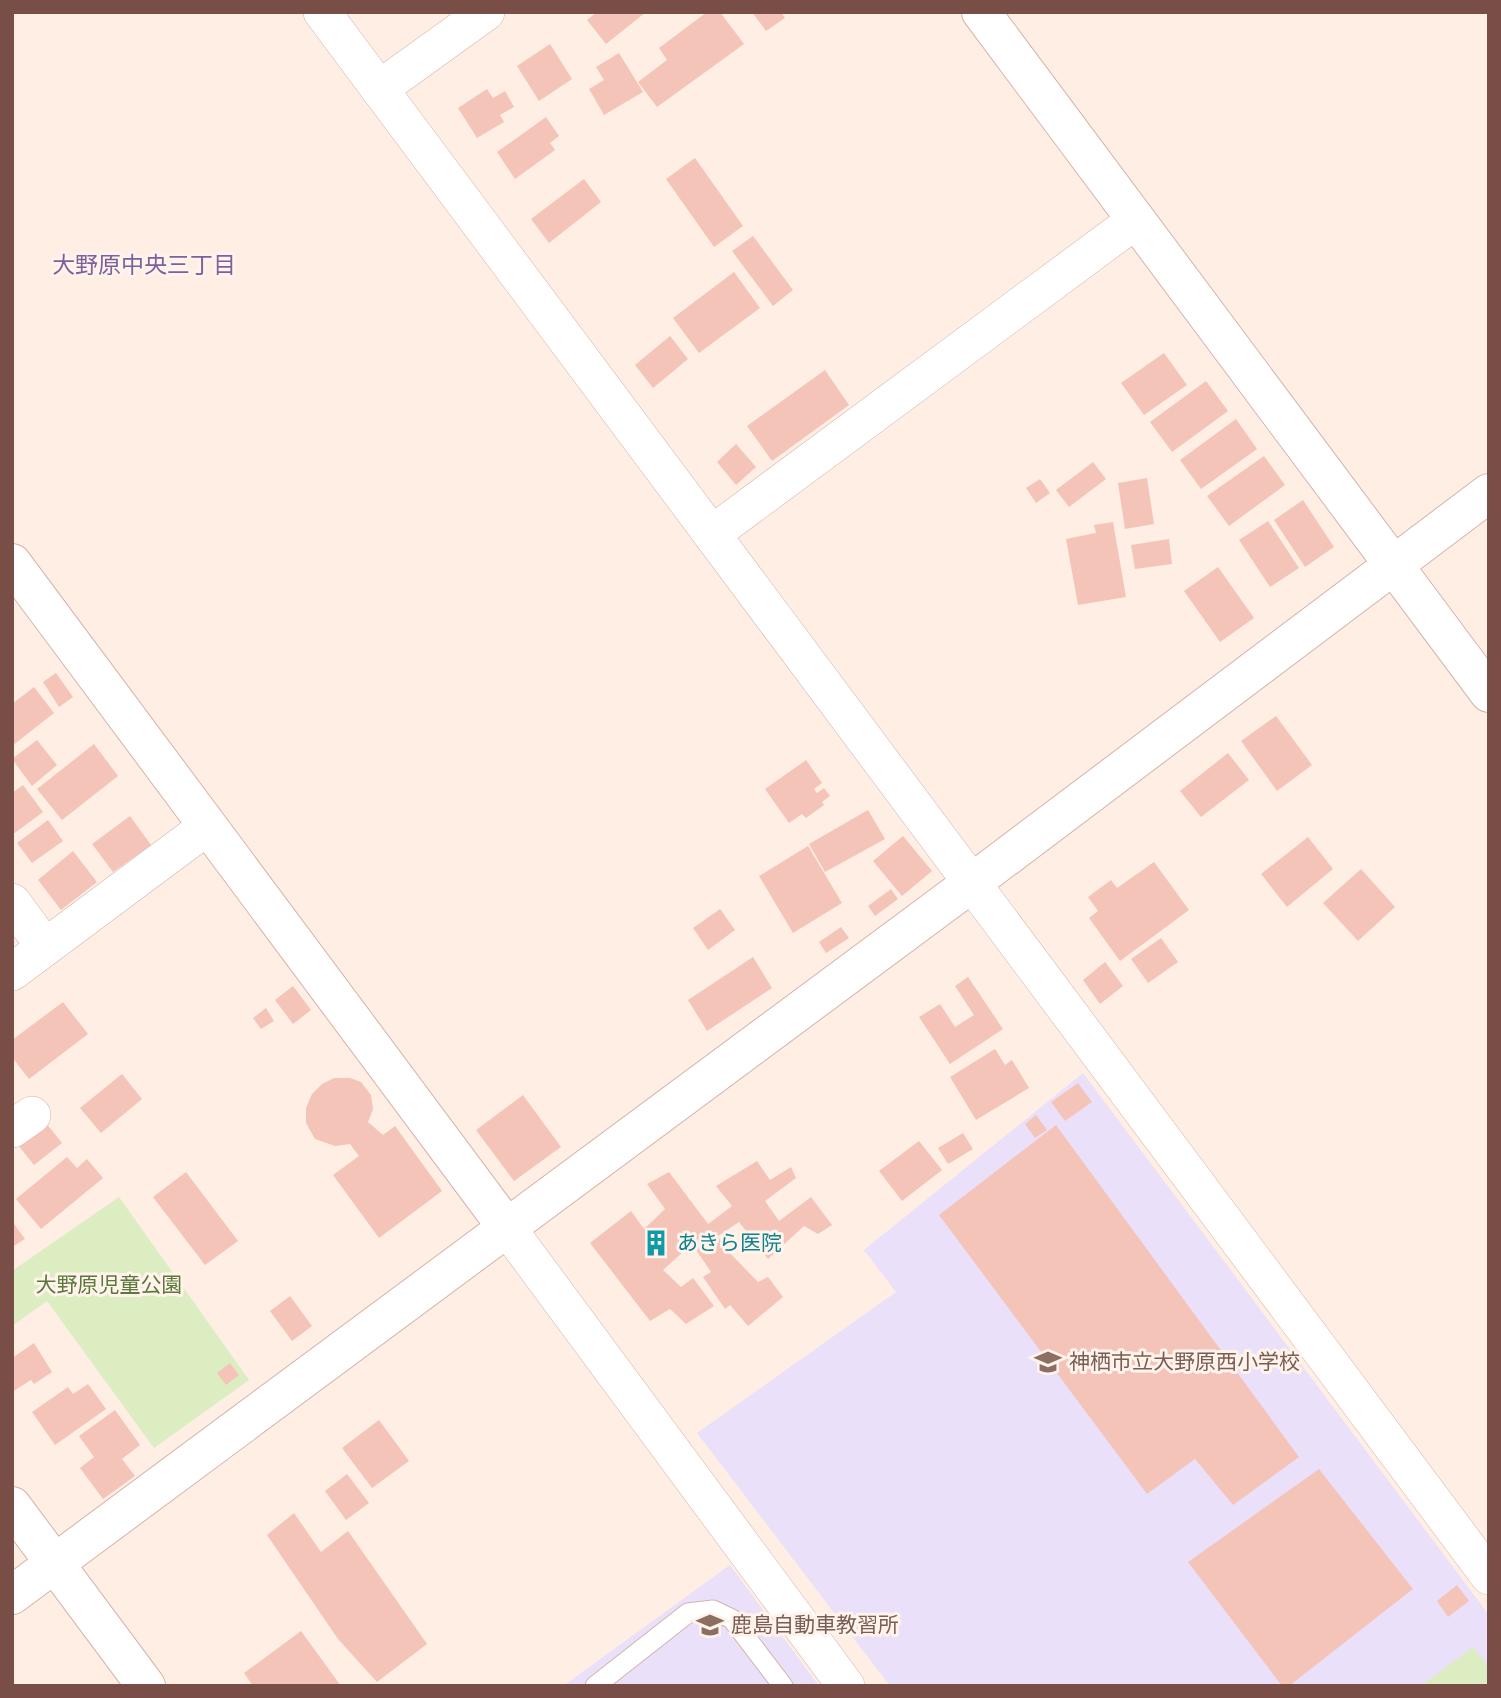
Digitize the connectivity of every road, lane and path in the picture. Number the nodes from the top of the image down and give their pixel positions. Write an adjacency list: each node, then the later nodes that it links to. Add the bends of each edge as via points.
1 (322, 12): 4 (street)
2 (486, 12): 4 (street)
3 (981, 12): 5 (street)
4 (379, 89): 7 (street)
5 (1136, 220): 7 (street); 9 (street)
6 (1489, 493): 9 (street)
7 (712, 534): 12 (street)
8 (12, 563): 11 (street)
9 (1393, 565): 10 (street); 12 (street)
10 (1489, 693)
11 (208, 825): 14 (street); 16 (street)
12 (972, 882): 16 (street); 19 (street)
13 (12, 902): 14 (street)
14 (45, 947): 15 (street)
15 (12, 972)
16 (508, 1229): 18 (street); 24 (street)
17 (12, 1506): 18 (street)
18 (55, 1563): 20 (street); 21 (street)
19 (1489, 1576)
20 (12, 1595)
21 (146, 1686)
22 (595, 1686): 23 (lane, via 688,1613 713,1610 732,1619)
23 (783, 1686)
24 (846, 1686)

